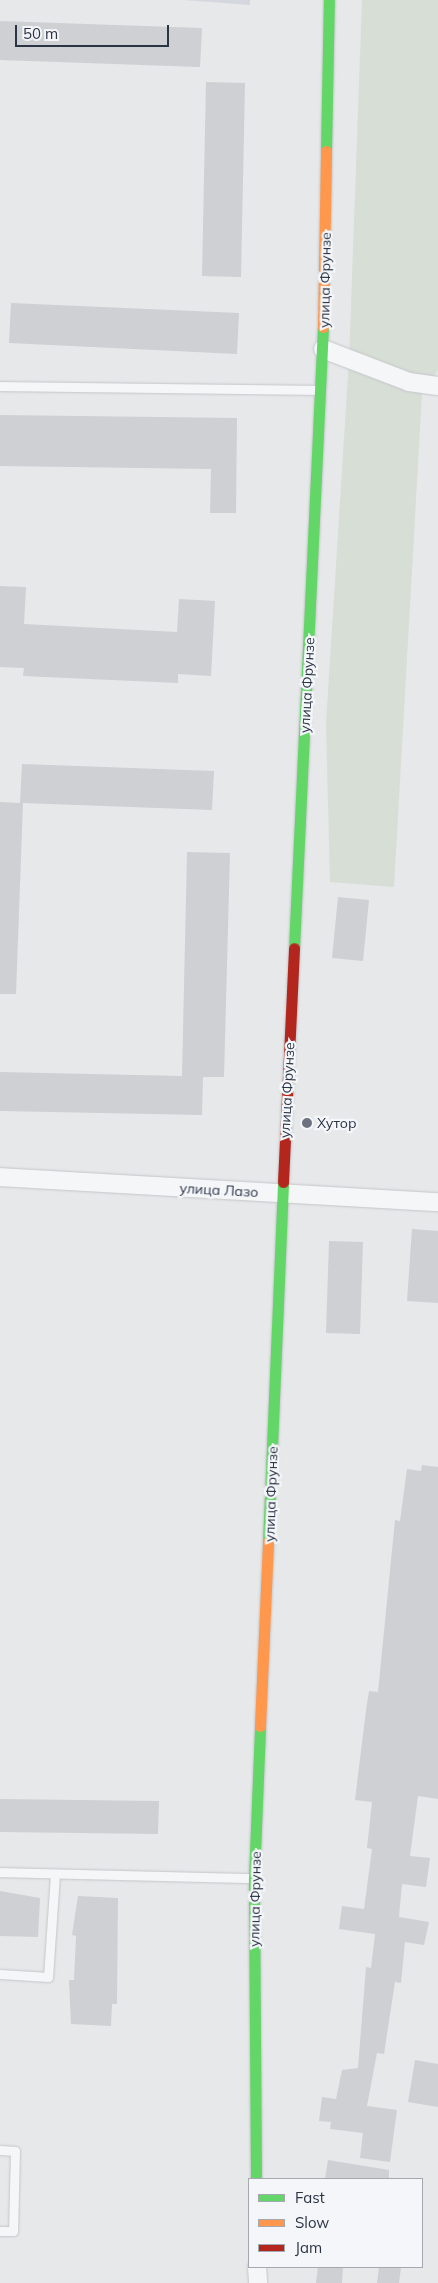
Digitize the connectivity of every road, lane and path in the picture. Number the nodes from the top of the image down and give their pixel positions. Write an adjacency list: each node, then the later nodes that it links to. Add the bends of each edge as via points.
1 (329, 0): 2 (street, улица Фрунзе)
2 (324, 349): 4 (street, via 408,382); 5 (street, улица Фрунзе)
3 (0, 386): 5 (lane)
4 (438, 386)
5 (322, 390): 7 (street, улица Фрунзе)
6 (0, 1177): 7 (street, улица Лазо)
7 (283, 1194): 8 (street, улица Лазо); 11 (street, улица Фрунзе)
8 (438, 1202)
9 (0, 1872): 10 (lane)
10 (55, 1874): 11 (lane); 12 (lane, via 48,1977)
11 (254, 1878): 14 (street, улица Фрунзе)
12 (0, 1974)
13 (0, 2150): 15 (lane, via 15,2151 14,2231)
14 (256, 2178)
15 (0, 2231)
16 (257, 2268): 17 (street)
17 (258, 2283)

